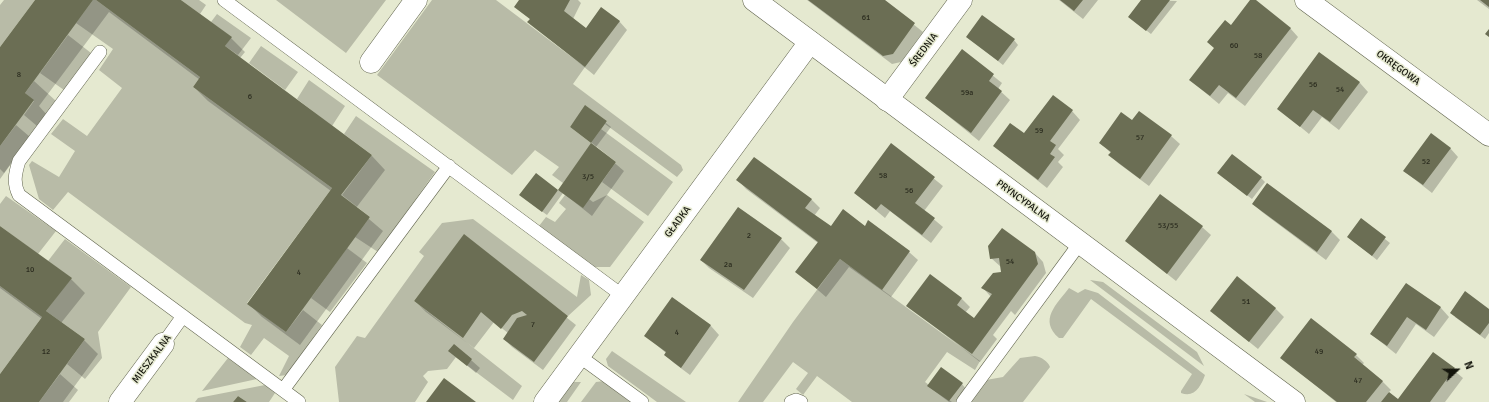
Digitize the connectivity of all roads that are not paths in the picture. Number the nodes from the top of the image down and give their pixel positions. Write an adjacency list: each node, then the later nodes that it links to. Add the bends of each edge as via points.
1 (224, 0): 11 (lane)
2 (416, 0): 8 (street)
3 (754, 0): 6 (street, PRYNCYPALNA)
4 (961, 0): 9 (street, ŚREDNIA)
5 (1306, 0): 10 (street, OKRĘGOWA)
6 (810, 42): 9 (street, PRYNCYPALNA); 13 (street, GŁADKA)
7 (100, 52): 14 (lane, via 20,161 15,172 14,187 19,196 28,203)
8 (371, 62)
9 (886, 100): 12 (street, PRYNCYPALNA)
10 (1489, 135)
11 (449, 166): 13 (lane); 17 (lane)
12 (1080, 243): 18 (lane); 25 (street, PRYNCYPALNA)
13 (623, 296): 16 (street, GŁADKA)
14 (183, 316): 15 (lane, MIESZKALNA); 17 (lane)
15 (163, 344): 19 (street, MIESZKALNA)
16 (579, 356): 21 (street, GŁADKA); 22 (lane)
17 (283, 390): 20 (lane)
18 (964, 400)
19 (120, 402)
20 (299, 402)
21 (545, 402)
22 (642, 402)
23 (791, 402): 24 (lane)
24 (801, 402)
25 (1294, 402)

